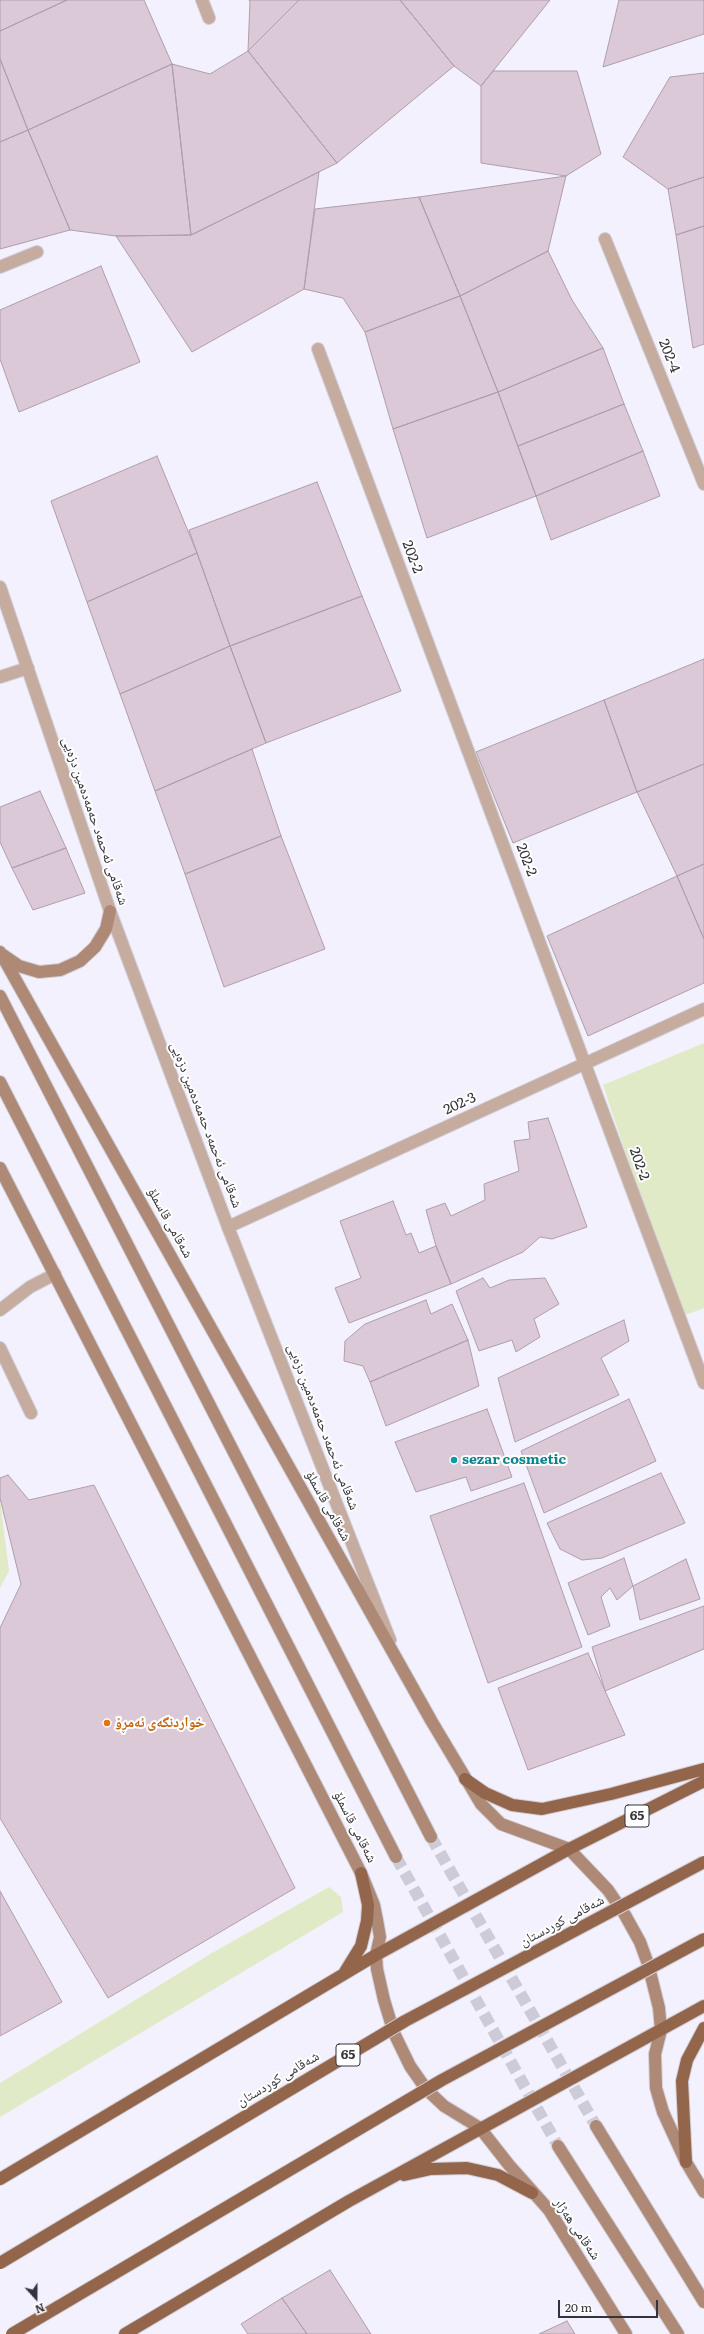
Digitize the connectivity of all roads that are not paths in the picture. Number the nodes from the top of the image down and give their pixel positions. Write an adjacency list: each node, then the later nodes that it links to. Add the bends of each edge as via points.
1 (202, 0): 2 (street)
2 (209, 18)
3 (605, 239): 7 (street, 202-4)
4 (37, 252): 5 (street)
5 (0, 267)
6 (318, 349): 15 (street, 202-2)
7 (704, 484)
8 (0, 587): 9 (street, شەقامی ئەحمەد حەمەدەمین دزەیی)
9 (28, 668): 10 (street); 11 (street, شەقامی ئەحمەد حەمەدەمین دزەیی)
10 (0, 677)
11 (110, 911): 12 (main road, via 106,929 95,947 80,962 60,970 39,972 19,966); 18 (street, شەقامی ئەحمەد حەمەدەمین دزەیی)
12 (1, 953): 24 (main road, شەقامی قاسملۆ)
13 (0, 996): 28 (main road)
14 (704, 1009): 15 (street, 202-3)
15 (586, 1062): 18 (street, 202-3); 22 (street, 202-2)
16 (0, 1082): 30 (main road, شەقامی قاسملۆ)
17 (0, 1168): 19 (main road, شەقامی قاسملۆ)
18 (228, 1227): 24 (street, شەقامی ئەحمەد حەمەدەمین دزەیی)
19 (55, 1274): 20 (street, via 30,1287); 32 (main road, شەقامی قاسملۆ)
20 (0, 1310)
21 (0, 1348): 23 (street)
22 (704, 1383)
23 (30, 1413)
24 (401, 1667): 26 (main road, شەقامی قاسملۆ)
25 (704, 1769): 26 (highway, via 542,1809 512,1805 485,1793)
26 (465, 1779): 29 (main road, شەقامی قاسملۆ, via 481,1804 501,1824)
27 (704, 1781): 29 (highway, 65)
28 (430, 1837)
29 (569, 1849): 34 (highway, 65); 38 (main road, شەقامی قاسملۆ, via 608,1890 640,1942 655,1987)
30 (396, 1857)
31 (704, 1862): 47 (highway, شەقامی کوردستان / 65, bridge, via 405,2021)
32 (361, 1873): 34 (main road, شەقامی قاسملۆ, via 377,1920 380,1937); 35 (highway, via 368,1905 367,1921 361,1946)
33 (704, 1939): 49 (highway, bridge, via 442,2080)
34 (376, 1955): 35 (highway, 65); 40 (main road, شەقامی قاسملۆ, via 384,2000 396,2038 410,2066 426,2089 444,2106)
35 (343, 1974): 43 (highway, 65)
36 (704, 2006): 38 (highway)
37 (704, 2028): 42 (highway, via 687,2060 682,2081)
38 (661, 2030): 40 (highway); 42 (main road, via 655,2054 656,2088)
39 (596, 2126): 48 (main road)
40 (480, 2128): 44 (highway); 45 (main road, شەقامی هەژار)
41 (558, 2146): 52 (main road, شەقامی هەژار)
42 (686, 2162): 46 (main road)
43 (0, 2179)
44 (384, 2182): 45 (highway, via 425,2170 467,2168 498,2175); 50 (highway)
45 (532, 2192): 51 (main road, شەقامی هەژار, via 553,2217)
46 (704, 2192)
47 (0, 2263)
48 (704, 2302)
49 (12, 2334)
50 (124, 2334)
51 (626, 2334)
52 (678, 2334)

